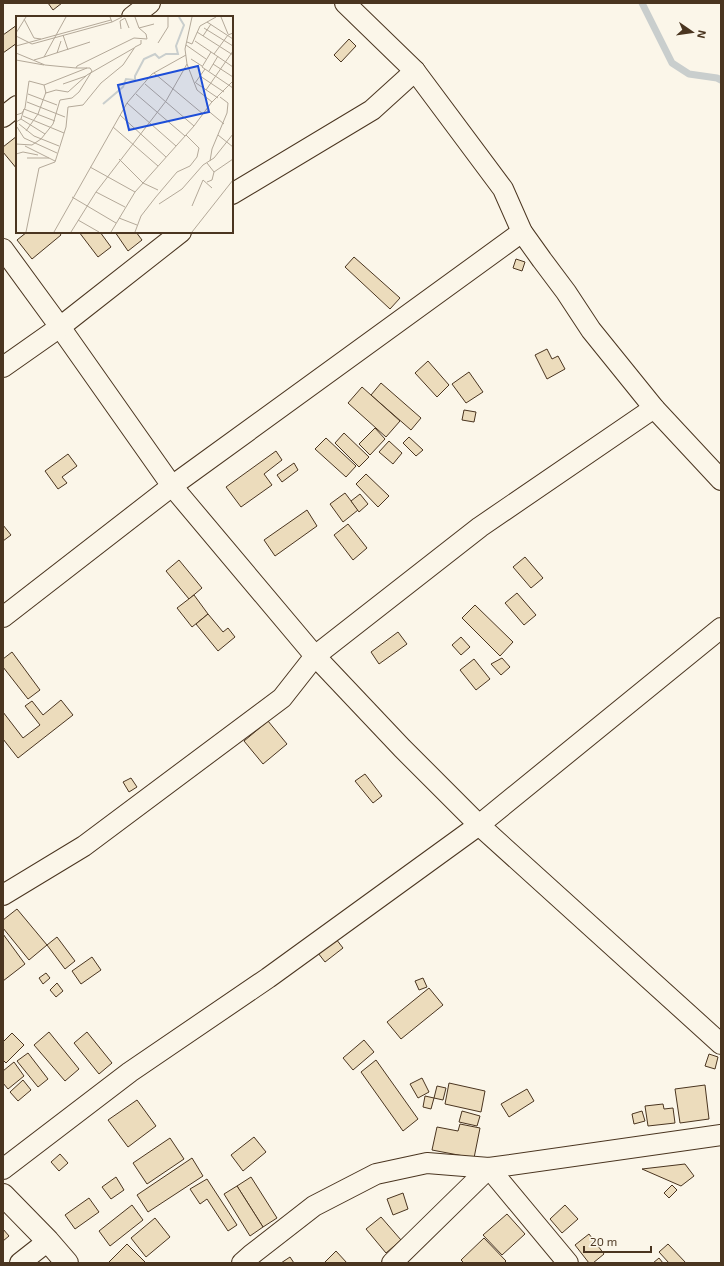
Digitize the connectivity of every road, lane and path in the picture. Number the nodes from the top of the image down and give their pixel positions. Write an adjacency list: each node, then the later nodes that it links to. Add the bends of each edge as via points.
1 (150, 3): 3 (street)
2 (345, 3): 4 (street)
3 (133, 16)
4 (415, 70): 7 (street, via 372,110); 8 (street, via 503,189)
5 (16, 107): 6 (street)
6 (3, 117)
7 (233, 193)
8 (522, 232): 13 (street, via 591,330); 15 (street)
9 (180, 233): 11 (street)
10 (3, 249): 11 (street)
11 (60, 327): 12 (street); 15 (street)
12 (3, 368)
13 (654, 408): 14 (street); 18 (street, via 480,527)
14 (721, 480)
15 (172, 486): 16 (street); 18 (street)
16 (3, 617)
17 (721, 628): 19 (street)
18 (315, 656): 19 (street); 20 (street, via 282,698 84,846)
19 (479, 825): 21 (street); 24 (street, via 268,978 130,1072)
20 (3, 895)
21 (721, 1044)
22 (721, 1134): 23 (street)
23 (489, 1168): 29 (street, via 427,1163 376,1174 314,1206); 30 (street); 31 (street)
24 (3, 1169)
25 (3, 1195): 26 (street)
26 (48, 1241): 27 (street); 28 (street)
27 (20, 1263)
28 (67, 1263)
29 (242, 1263)
30 (392, 1263)
31 (568, 1263)

